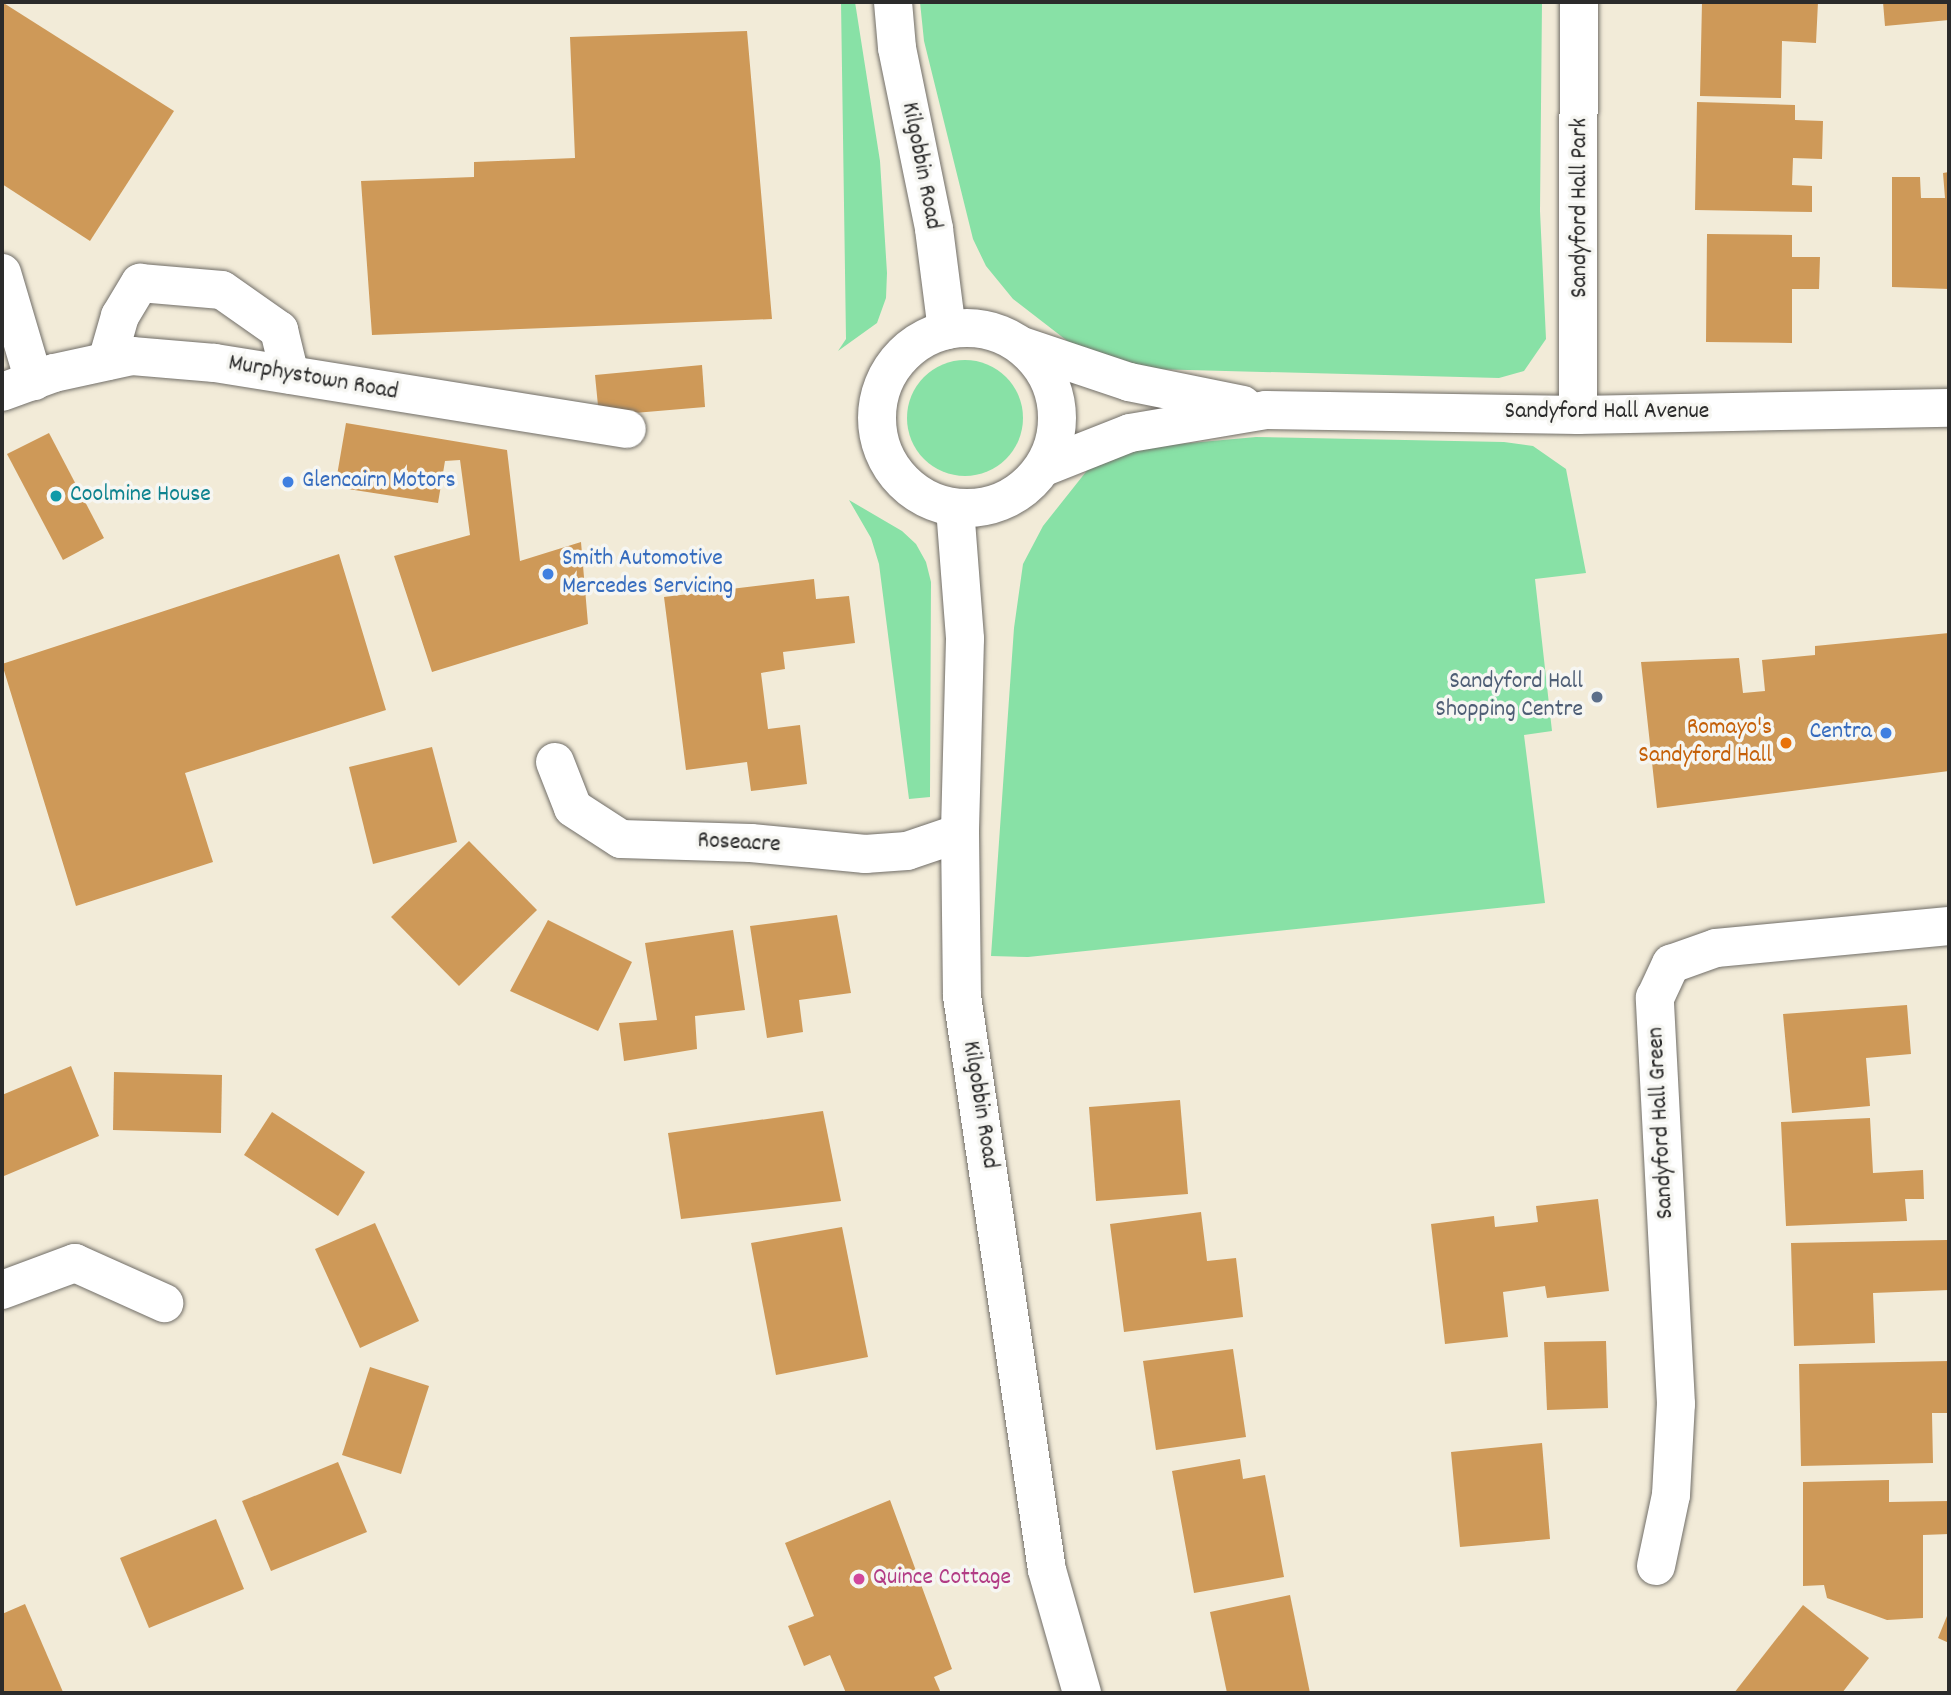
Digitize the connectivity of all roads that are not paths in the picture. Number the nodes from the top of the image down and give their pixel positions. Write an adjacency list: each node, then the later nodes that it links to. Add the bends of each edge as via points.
1 (893, 2): 4 (street, Kilgobbin Road, via 897,48 934,229)
2 (1579, 2): 11 (street, Sandyford Hall Park)
3 (2, 273): 8 (street)
4 (947, 330): 5 (street, via 986,330); 14 (street, via 915,344 893,367 880,393 877,424 883,453 900,479 924,498)
5 (1023, 346): 10 (street, Sandyford Hall Avenue, via 1129,382); 13 (street, via 1049,379 1059,411 1056,438)
6 (107, 361): 7 (street, Murphystown Road, via 132,356); 7 (street, via 120,316 140,284 222,290 279,330); 8 (street, Murphystown Road)
7 (290, 375): 12 (street, Murphystown Road)
8 (18, 386)
9 (1949, 408): 11 (street, Sandyford Hall Avenue)
10 (1266, 410): 11 (street, Sandyford Hall Avenue); 13 (street, Sandyford Hall Avenue, via 1130,433)
11 (1578, 415)
12 (627, 429)
13 (1044, 467): 14 (street, via 1026,488 999,504)
14 (954, 508): 16 (street, Kilgobbin Road, via 965,639)
15 (555, 762): 16 (street, Roseacre, via 573,808 621,839 865,853 907,851)
16 (960, 833): 21 (street, Kilgobbin Road, via 962,996 1047,1570)
17 (1949, 926): 20 (street, Sandyford Hall Green, via 1716,948 1671,964 1655,998 1676,1404 1671,1495)
18 (2, 1290): 19 (street, via 75,1263)
19 (164, 1303)
20 (1656, 1566)
21 (1082, 1693)

